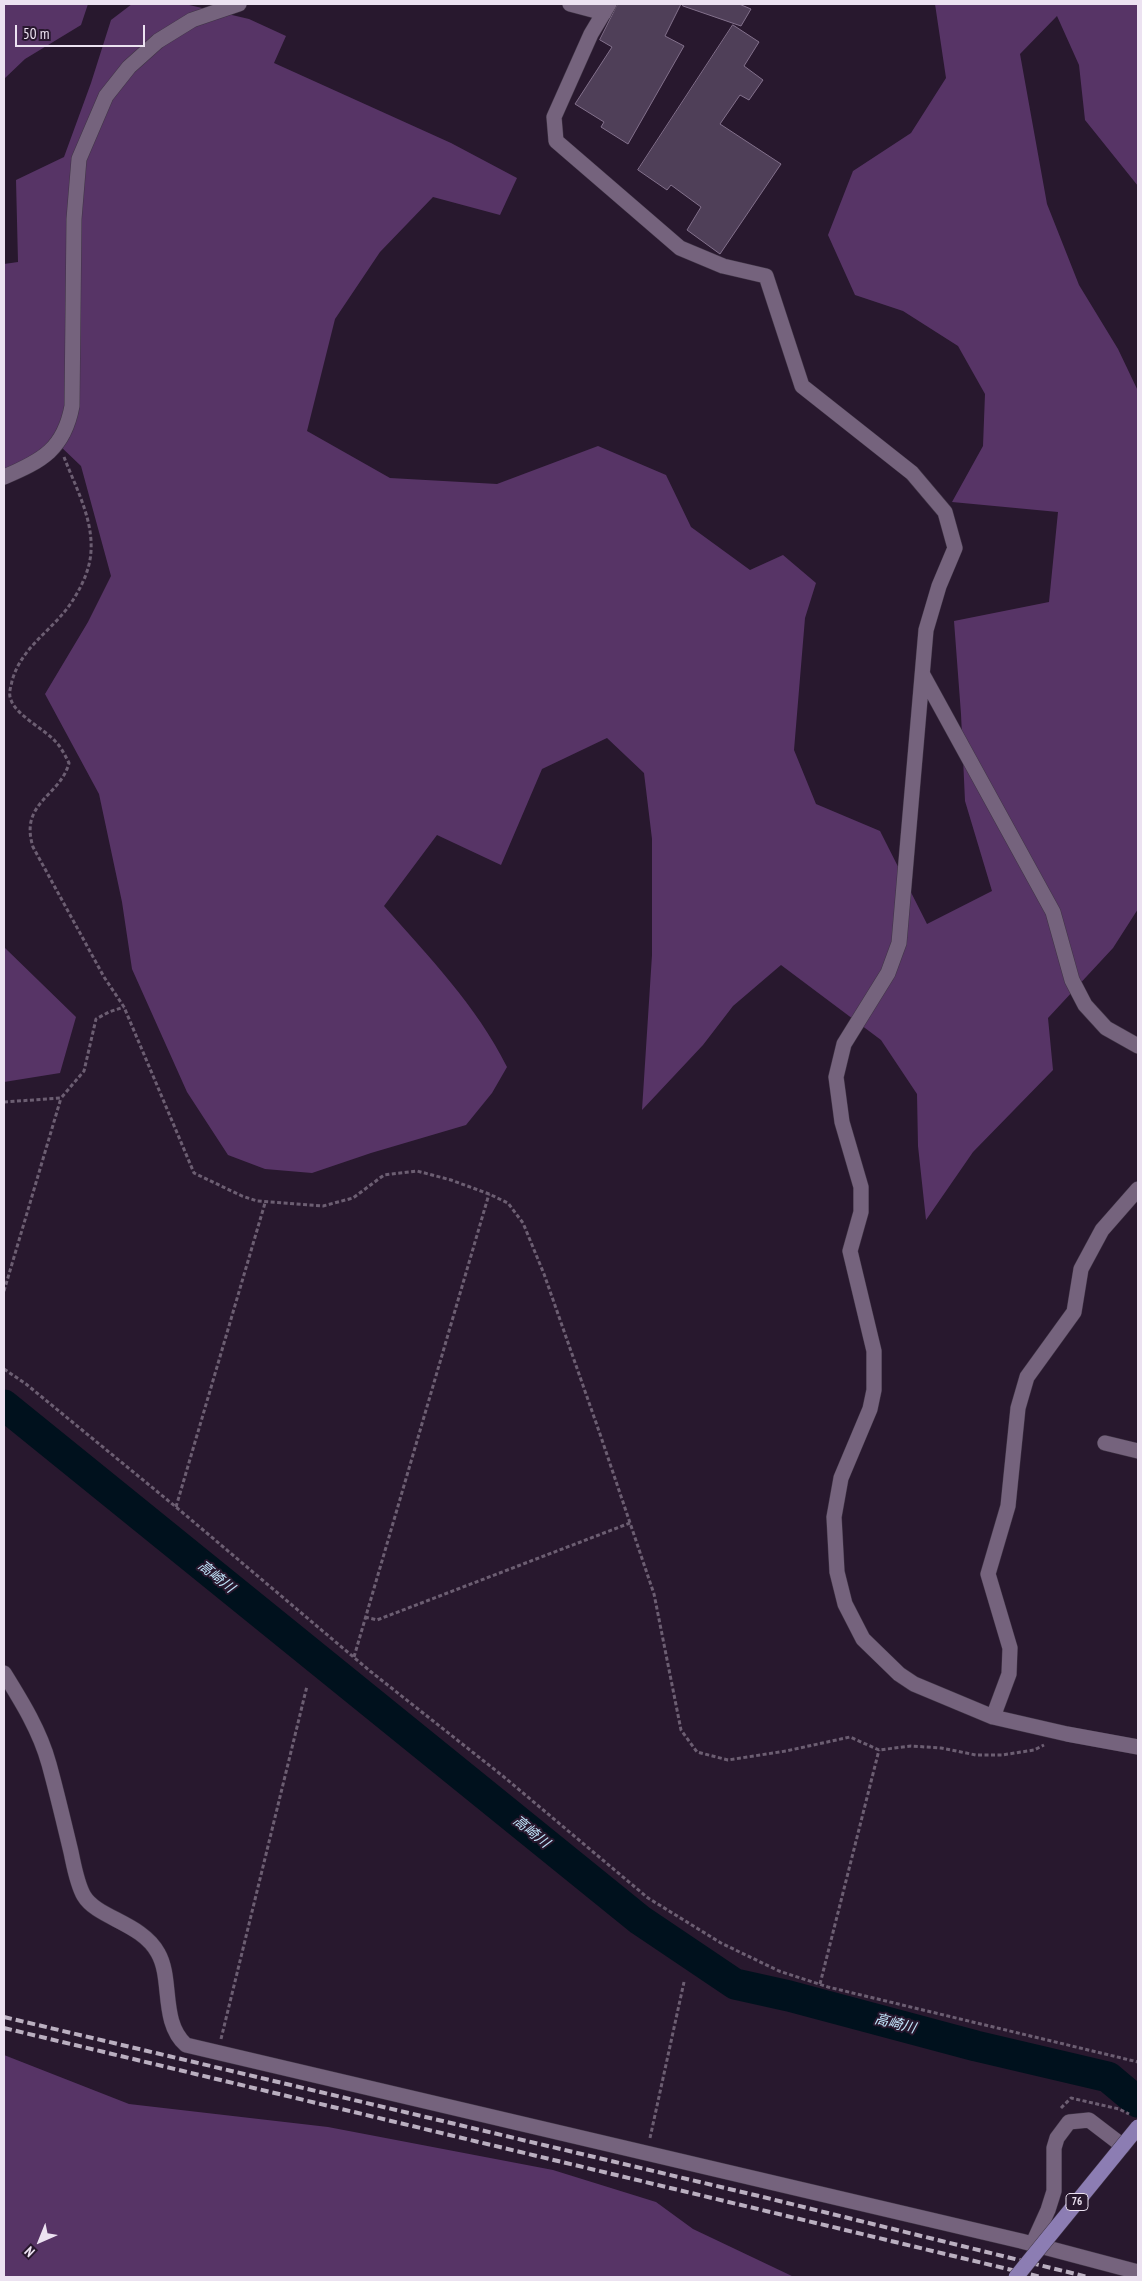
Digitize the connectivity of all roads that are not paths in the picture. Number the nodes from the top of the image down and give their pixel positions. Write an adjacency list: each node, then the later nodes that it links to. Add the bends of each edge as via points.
1 (239, 4): 4 (street, via 192,20 158,41 129,67 106,96 79,159 74,219 72,406 69,424 58,444 43,458)
2 (570, 4): 3 (street)
3 (607, 8): 5 (street, via 590,34 554,117 556,142 680,248 723,266 766,276 802,386 912,473 945,512 955,548 926,630)
4 (4, 477)
5 (923, 675): 6 (street, via 1053,912 1072,980 1085,1005 1106,1028); 11 (street, via 899,943 888,973 844,1044 836,1077 842,1122 861,1187 861,1212 850,1251 874,1351 874,1390 870,1409 841,1478 834,1517 837,1572 845,1604 862,1639 899,1674 914,1684)
6 (1138, 1046)
7 (1138, 1189): 11 (street, via 1102,1230 1081,1269 1074,1312 1027,1377 1018,1408 1008,1506 988,1574 1010,1648 1008,1674)
8 (1105, 1443): 9 (street)
9 (1138, 1451)
10 (4, 1673): 15 (street, via 31,1716 48,1762 84,1896 94,1906 149,1940 159,1954 172,2023 178,2038 186,2045)
11 (993, 1717): 12 (street)
12 (1138, 1747)
13 (1138, 2127): 14 (main road, 76, bridge)
14 (1123, 2146): 15 (street, via 1089,2120 1069,2122 1054,2148 1054,2191); 17 (main road, 76, bridge)
15 (1033, 2244): 16 (street)
16 (1138, 2272)
17 (1016, 2277)

